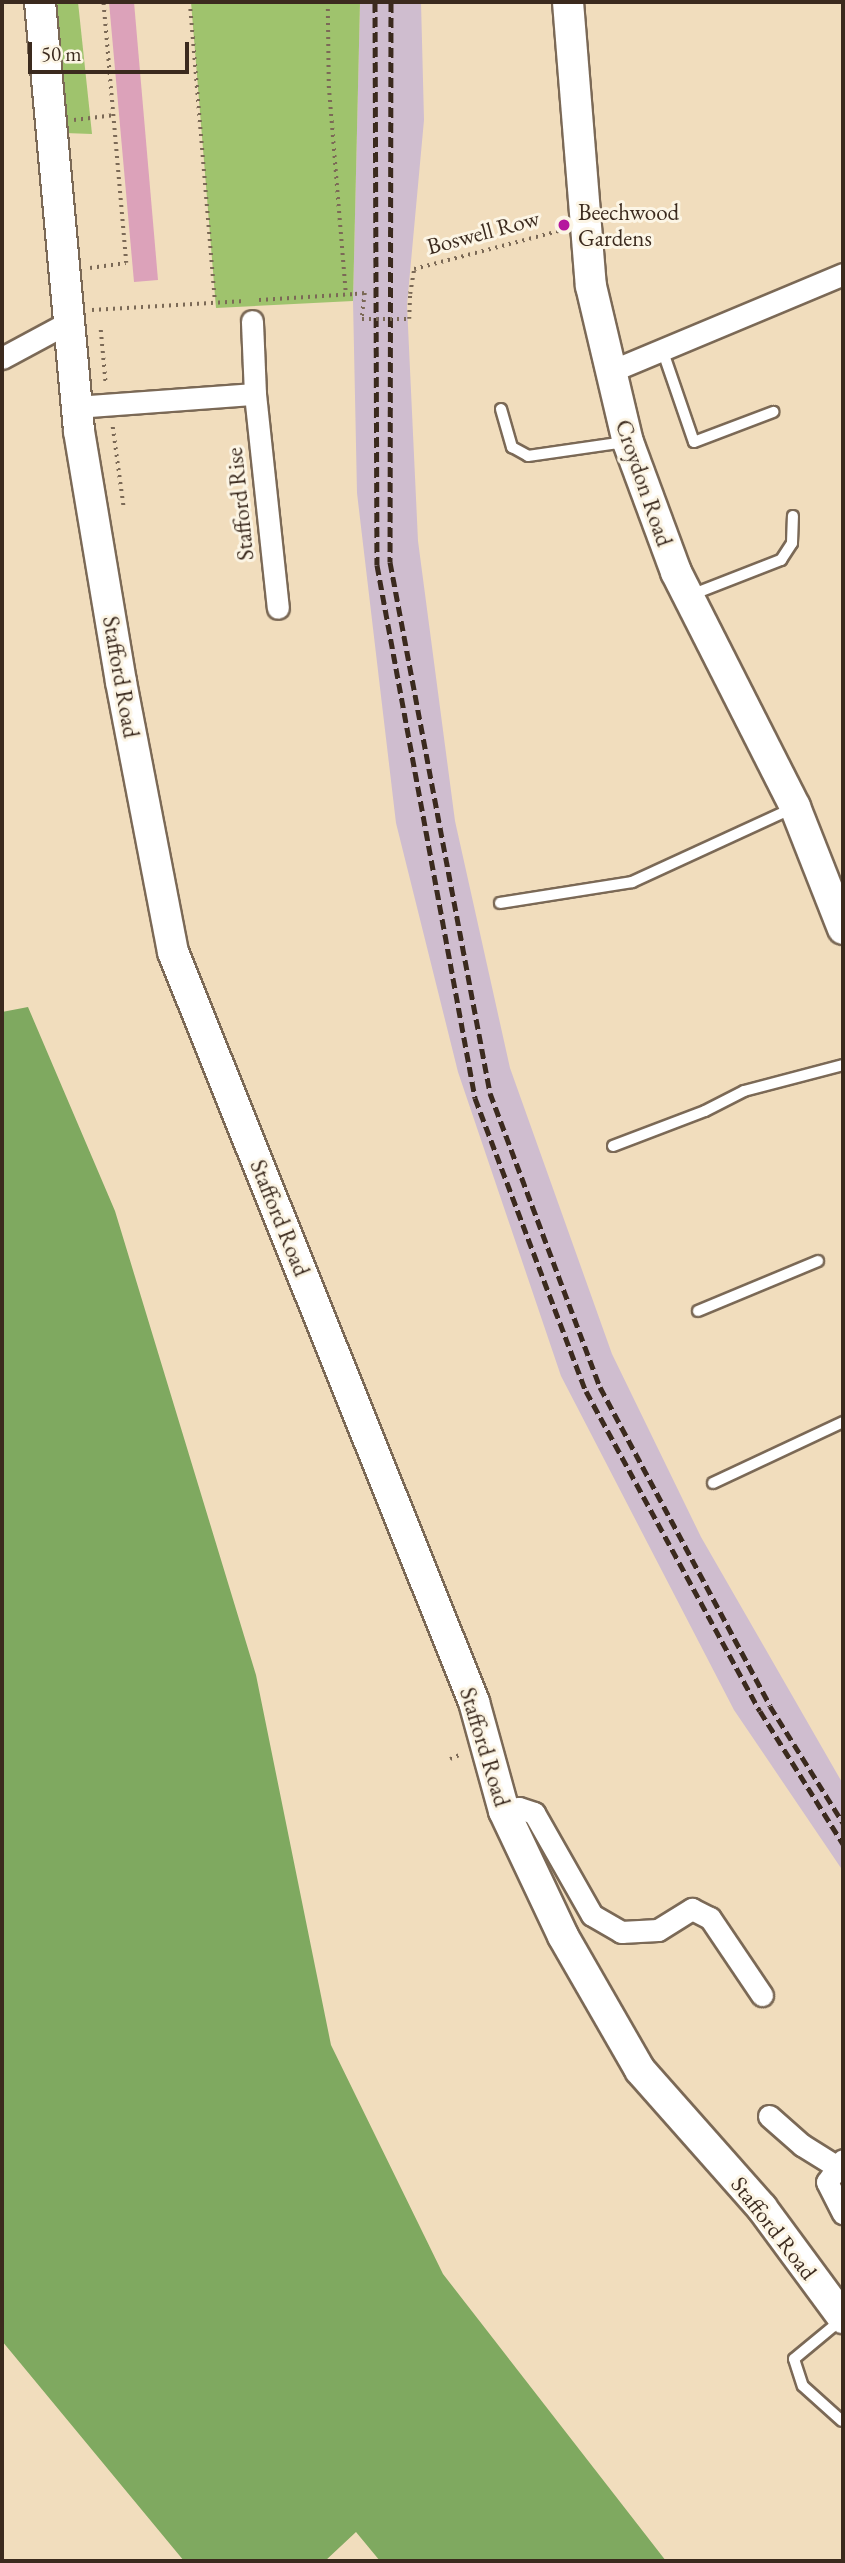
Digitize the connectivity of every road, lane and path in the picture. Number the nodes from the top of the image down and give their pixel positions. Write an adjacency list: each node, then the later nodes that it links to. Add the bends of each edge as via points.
1 (40, 2): 7 (street, Stafford Road)
2 (103, 2): 6 (path)
3 (190, 2): 12 (path)
4 (328, 2): 11 (path, via 329,86)
5 (568, 2): 8 (street, Croydon Road)
6 (115, 115): 7 (path); 9 (path, via 126,263)
7 (51, 122): 9 (street, Stafford Road)
8 (586, 224): 11 (path, Boswell Row, bridge, via 414,269 409,319 362,319 365,293); 19 (street, Croydon Road, via 591,286)
9 (64, 272): 15 (street, Stafford Road)
10 (843, 274): 17 (street)
11 (346, 295): 13 (path)
12 (215, 301)
13 (125, 308)
14 (252, 321): 20 (street, Stafford Rise)
15 (67, 323): 18 (street); 24 (street, Stafford Road)
16 (101, 330): 21 (path)
17 (663, 352): 19 (street); 23 (lane, via 694,442)
18 (2, 358)
19 (609, 372): 25 (street, Croydon Road)
20 (255, 394): 21 (street); 29 (street, Stafford Rise)
21 (108, 405): 24 (street)
22 (501, 409): 25 (lane, via 512,447 528,456)
23 (773, 412)
24 (78, 419): 26 (path, via 114,427); 39 (street, Stafford Road, via 121,682 173,952 474,1702)
25 (628, 442): 28 (street, Croydon Road, via 650,509)
26 (124, 508)
27 (793, 516): 28 (lane, via 792,543 781,560)
28 (688, 596): 30 (street, Croydon Road)
29 (278, 608)
30 (795, 807): 31 (lane, via 632,882); 32 (street, Croydon Road)
31 (500, 903)
32 (843, 929)
33 (843, 1065): 34 (lane, via 744,1091)
34 (612, 1146)
35 (818, 1261): 36 (lane)
36 (698, 1311)
37 (843, 1422): 38 (lane)
38 (713, 1483)
39 (504, 1811): 40 (street, via 519,1808 534,1813 592,1915 621,1932 658,1930 692,1909 710,1918); 44 (street, Stafford Road, via 562,1936 640,2070 762,2208)
40 (762, 1995)
41 (769, 2116): 42 (street, via 802,2145)
42 (840, 2163): 43 (street, via 827,2182)
43 (843, 2213)
44 (843, 2318): 45 (lane, via 794,2359 803,2386)
45 (842, 2421)

